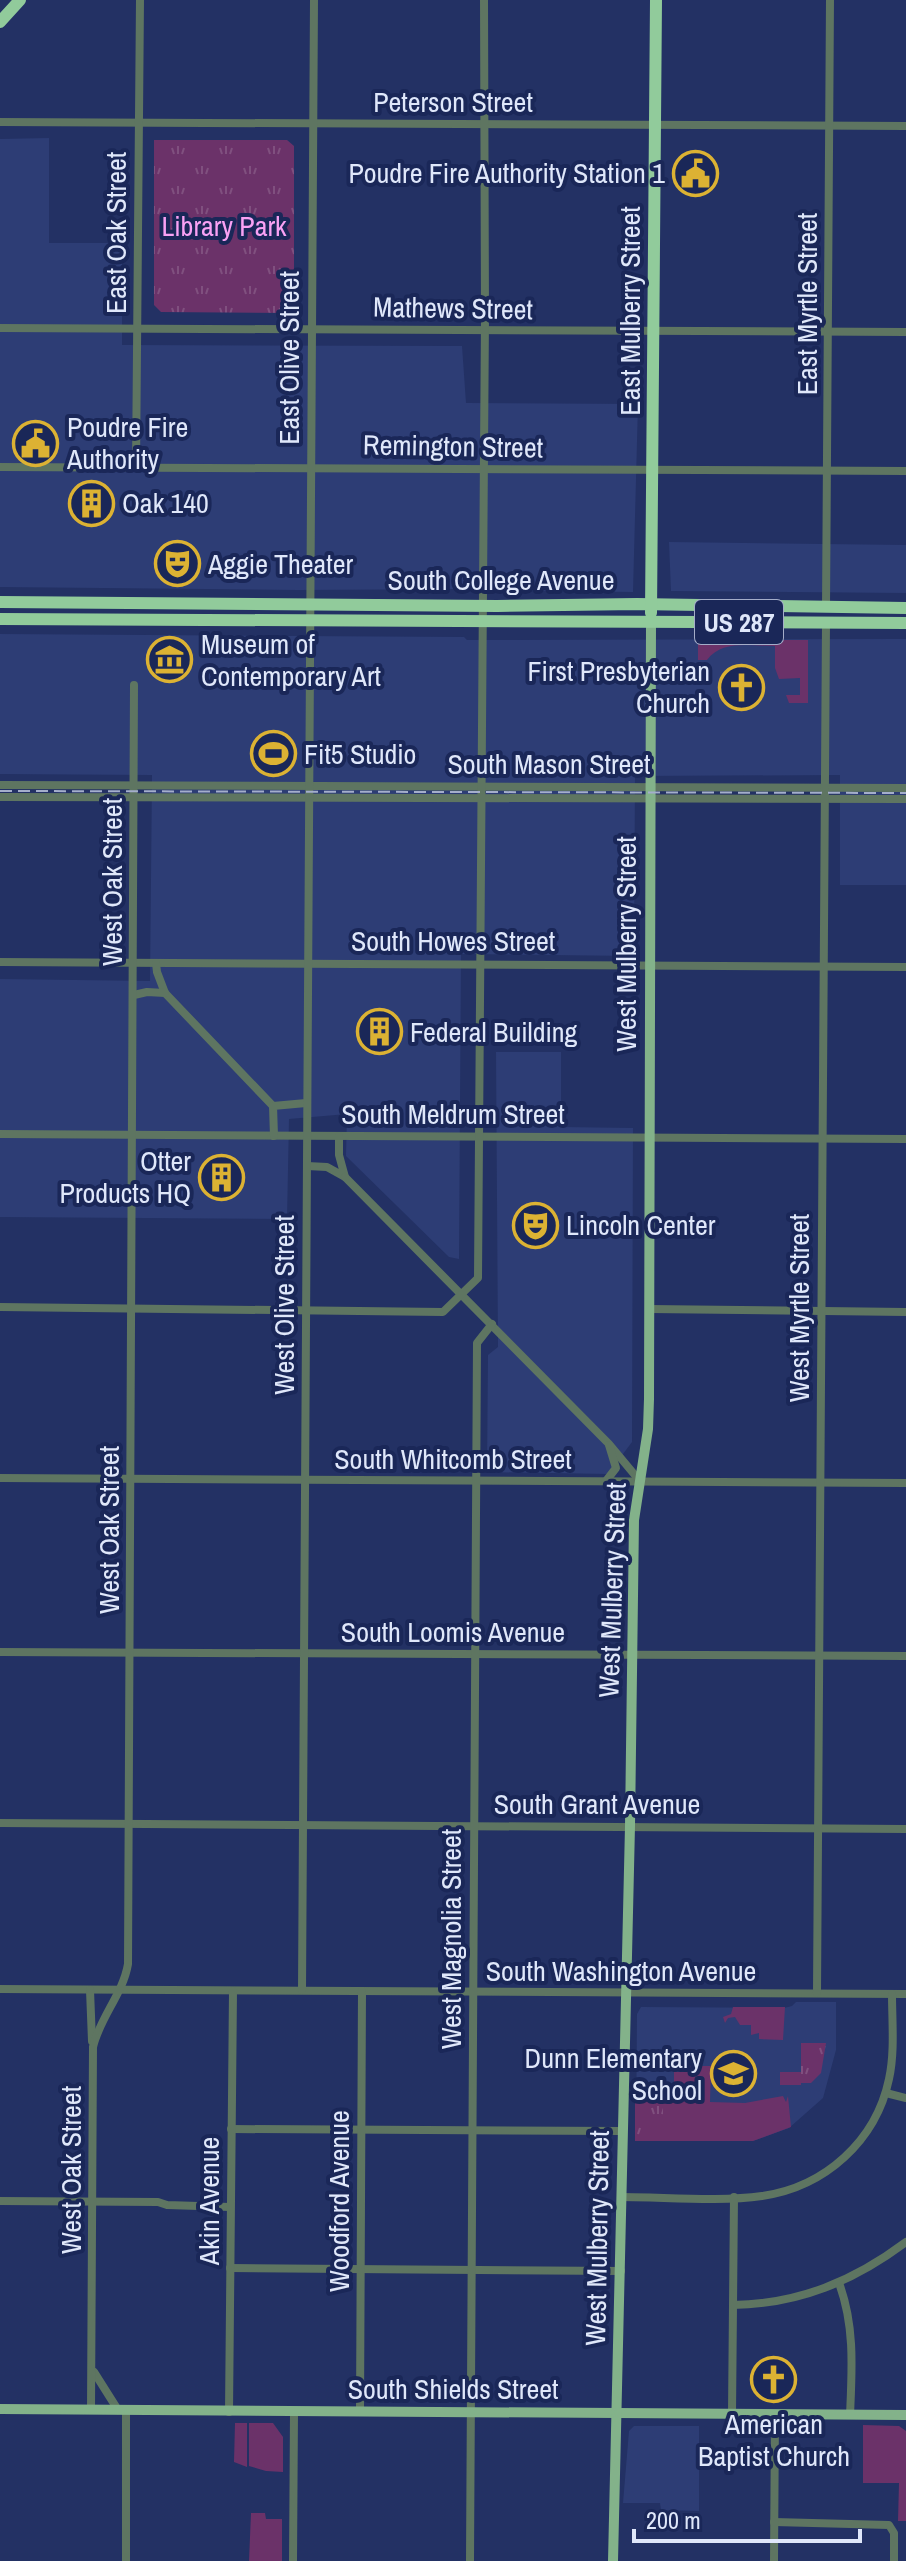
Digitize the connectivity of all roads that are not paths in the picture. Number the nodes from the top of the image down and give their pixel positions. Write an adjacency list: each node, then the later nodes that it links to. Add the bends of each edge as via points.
1 (20, 0): 7 (highway)
2 (140, 0): 9 (street, East Oak Street)
3 (314, 0): 10 (street, East Olive Street)
4 (484, 0): 11 (street)
5 (656, 0): 12 (highway, East Mulberry Street)
6 (830, 0): 13 (street, East Myrtle Street)
7 (0, 22)
8 (0, 122): 9 (street, Peterson Street)
9 (139, 122): 10 (street, Peterson Street); 16 (street, East Oak Street)
10 (313, 123): 11 (street, Peterson Street); 17 (street, East Olive Street)
11 (485, 124): 12 (street, Peterson Street); 18 (street)
12 (655, 125): 13 (street, Peterson Street); 19 (highway, East Mulberry Street)
13 (829, 126): 14 (street, Peterson Street); 21 (street, East Myrtle Street)
14 (906, 126)
15 (0, 328): 16 (street, Mathews Street)
16 (137, 329): 17 (street, Mathews Street); 23 (street, East Oak Street)
17 (311, 329): 18 (street, Mathews Street); 24 (street, East Olive Street)
18 (485, 330): 19 (street, Mathews Street); 25 (street)
19 (654, 332): 21 (street, Mathews Street); 26 (highway, East Mulberry Street)
20 (906, 332): 21 (street, Mathews Street)
21 (828, 333): 27 (street, East Myrtle Street)
22 (0, 467): 23 (street, Remington Street)
23 (136, 467): 24 (street, Remington Street)
24 (310, 467): 25 (street, Remington Street); 30 (street, East Olive Street)
25 (483, 469): 26 (street, Remington Street); 32 (street)
26 (653, 470): 27 (street, Remington Street); 31 (highway, East Mulberry Street)
27 (828, 471): 28 (street, Remington Street); 33 (street, East Myrtle Street)
28 (906, 471)
29 (0, 602): 30 (highway, South College Avenue / US 287)
30 (309, 604): 32 (highway, South College Avenue / US 287); 36 (street, East Olive Street)
31 (651, 605): 32 (highway, South College Avenue / US 287); 33 (highway, South College Avenue / US 287); 38 (highway, East Mulberry Street)
32 (482, 606): 37 (street)
33 (826, 608): 34 (highway, South College Avenue / US 287); 39 (highway, via 808,616)
34 (904, 608): 40 (highway, via 844,615)
35 (0, 619): 36 (highway, South College Avenue / US 287)
36 (309, 620): 37 (highway, South College Avenue / US 287); 45 (street, West Olive Street)
37 (482, 621): 38 (highway, South College Avenue / US 287); 46 (street)
38 (651, 622): 39 (highway, South College Avenue / US 287); 49 (main road, West Mulberry Street)
39 (760, 622): 40 (highway, South College Avenue / US 287)
40 (826, 623): 41 (highway, South College Avenue / US 287); 47 (street, West Myrtle Street)
41 (906, 623)
42 (134, 685): 44 (street, West Oak Street)
43 (0, 785): 44 (street, South Mason Street)
44 (134, 785): 45 (street, South Mason Street); 51 (street, West Oak Street)
45 (308, 786): 46 (street, South Mason Street); 52 (street, West Olive Street)
46 (480, 787): 49 (street, South Mason Street); 53 (street)
47 (825, 787): 48 (street, South Mason Street); 49 (street, South Mason Street); 54 (street, West Myrtle Street)
48 (906, 788)
49 (651, 792): 53 (street, South Mason Street); 54 (street, South Mason Street); 62 (main road, West Mulberry Street)
50 (0, 797): 51 (street, South Mason Street)
51 (135, 797): 52 (street, South Mason Street); 57 (street, West Oak Street)
52 (308, 797): 53 (street, South Mason Street); 59 (street, West Olive Street)
53 (480, 798): 60 (street)
54 (825, 798): 55 (street, South Mason Street); 63 (street, West Myrtle Street)
55 (906, 799)
56 (0, 962): 57 (street, South Howes Street)
57 (134, 963): 58 (street, South Howes Street); 66 (street, West Oak Street)
58 (156, 963): 61 (street, South Howes Street); 65 (street)
59 (307, 963): 60 (street, South Howes Street); 61 (street, South Howes Street); 67 (street, West Olive Street)
60 (480, 963): 62 (street, South Howes Street); 74 (street)
61 (172, 964): 65 (street)
62 (650, 964): 63 (street, South Howes Street); 75 (main road, West Mulberry Street)
63 (823, 966): 64 (street, South Howes Street); 76 (street, West Myrtle Street)
64 (906, 967)
65 (164, 990): 66 (street); 68 (street)
66 (134, 995): 70 (street, West Oak Street)
67 (306, 1103): 68 (street); 72 (street, West Olive Street)
68 (273, 1106): 71 (street)
69 (0, 1134): 70 (street, South Meldrum Street)
70 (133, 1135): 71 (street, South Meldrum Street); 82 (street, West Oak Street)
71 (274, 1136): 72 (street, South Meldrum Street)
72 (306, 1136): 73 (street, South Meldrum Street); 78 (street, West Olive Street)
73 (339, 1136): 74 (street, South Meldrum Street); 79 (street)
74 (478, 1136): 75 (street, South Meldrum Street); 80 (street, via 478,1278)
75 (650, 1137): 76 (street, South Meldrum Street); 84 (main road, West Mulberry Street)
76 (822, 1139): 77 (street, South Meldrum Street); 85 (street, West Myrtle Street)
77 (906, 1139)
78 (307, 1166): 79 (street, via 327,1167); 83 (street, West Olive Street)
79 (345, 1177): 80 (street)
80 (463, 1295): 83 (street, via 443,1312); 87 (street)
81 (0, 1307): 82 (street)
82 (133, 1307): 83 (street); 92 (street, West Oak Street)
83 (305, 1309): 94 (street, West Olive Street)
84 (649, 1309): 85 (street); 89 (main road, West Mulberry Street)
85 (823, 1310): 86 (street); 98 (street, West Myrtle Street)
86 (906, 1312)
87 (492, 1324): 88 (street); 96 (street, West Magnolia Street, via 477,1343)
88 (609, 1444): 90 (street); 95 (street, via 616,1468)
89 (645, 1449): 90 (street); 93 (main road, West Mulberry Street)
90 (622, 1459): 93 (street)
91 (0, 1478): 92 (street, South Whitcomb Street)
92 (131, 1480): 94 (street, South Whitcomb Street); 100 (street, West Oak Street)
93 (639, 1480): 95 (street, South Whitcomb Street); 98 (street, South Whitcomb Street); 103 (main road, West Mulberry Street)
94 (304, 1481): 96 (street, South Whitcomb Street); 101 (street, West Olive Street)
95 (606, 1481): 96 (street, South Whitcomb Street)
96 (476, 1482): 102 (street, West Magnolia Street)
97 (906, 1483): 98 (street, South Whitcomb Street)
98 (820, 1484): 104 (street, West Myrtle Street)
99 (0, 1652): 100 (street, South Loomis Avenue)
100 (131, 1653): 101 (street, South Loomis Avenue); 109 (street, West Oak Street)
101 (303, 1654): 102 (street, South Loomis Avenue); 107 (street, West Olive Street)
102 (475, 1654): 103 (street, South Loomis Avenue); 108 (street, West Magnolia Street)
103 (631, 1655): 104 (street, South Loomis Avenue); 110 (main road, West Mulberry Street)
104 (819, 1656): 105 (street, South Loomis Avenue); 111 (street, West Myrtle Street)
105 (906, 1656)
106 (0, 1823): 109 (street, South Grant Avenue)
107 (302, 1824): 108 (street, South Grant Avenue); 109 (street, South Grant Avenue); 116 (street, West Olive Street)
108 (474, 1825): 110 (street, South Grant Avenue); 119 (street, West Magnolia Street)
109 (130, 1826): 115 (street, West Oak Street, via 128,1964)
110 (630, 1826): 111 (street, South Grant Avenue); 120 (main road, West Mulberry Street)
111 (818, 1828): 112 (street, South Grant Avenue); 121 (street, West Myrtle Street)
112 (906, 1829)
113 (0, 1989): 114 (street, South Washington Avenue)
114 (90, 1990): 115 (street, South Washington Avenue); 124 (street)
115 (119, 1990): 117 (street, South Washington Avenue); 124 (street, West Oak Street)
116 (302, 1990): 117 (street, South Washington Avenue); 118 (street, South Washington Avenue)
117 (233, 1991): 127 (street, Akin Avenue)
118 (362, 1991): 119 (street, South Washington Avenue); 128 (street, Woodford Avenue)
119 (473, 1992): 120 (street, South Washington Avenue); 129 (street, West Magnolia Street)
120 (625, 1992): 121 (street, South Washington Avenue); 130 (main road, West Mulberry Street)
121 (817, 1993): 122 (street, South Washington Avenue)
122 (892, 1994): 123 (street, South Washington Avenue); 125 (street)
123 (906, 1994)
124 (93, 2047): 134 (street, West Oak Street)
125 (886, 2093): 126 (street); 132 (street, via 867,2133 825,2174 779,2193)
126 (906, 2098)
127 (231, 2129): 128 (street); 135 (street, Akin Avenue)
128 (361, 2130): 129 (street); 139 (street, Woodford Avenue)
129 (472, 2131): 130 (street); 138 (street, West Magnolia Street)
130 (622, 2131): 131 (main road, West Mulberry Street)
131 (621, 2197): 132 (street); 140 (main road, West Mulberry Street)
132 (734, 2197): 142 (street)
133 (0, 2201): 134 (street)
134 (94, 2203): 135 (street); 143 (street, West Oak Street)
135 (230, 2207): 137 (street, Akin Avenue)
136 (906, 2242): 141 (street)
137 (230, 2268): 139 (street); 147 (street, Akin Avenue)
138 (472, 2268): 139 (street); 140 (street); 150 (street, West Magnolia Street)
139 (360, 2269): 149 (street, Woodford Avenue)
140 (621, 2271): 151 (main road, West Mulberry Street)
141 (839, 2283): 142 (street, via 787,2300); 154 (street, via 851,2330)
142 (733, 2305): 152 (street)
143 (92, 2368): 145 (street, West Oak Street); 146 (street)
144 (0, 2409): 145 (main road, South Shields Street)
145 (91, 2410): 146 (main road, South Shields Street)
146 (122, 2411): 147 (main road, South Shields Street); 157 (street)
147 (229, 2412): 148 (main road, South Shields Street)
148 (294, 2412): 149 (main road, South Shields Street); 158 (street)
149 (360, 2412): 150 (main road, South Shields Street)
150 (470, 2413): 151 (main road, South Shields Street); 159 (street, West Magnolia Street)
151 (617, 2414): 152 (main road, South Shields Street); 160 (main road, West Mulberry Street)
152 (732, 2414): 153 (main road, South Shields Street)
153 (775, 2414): 154 (main road, South Shields Street); 156 (street)
154 (850, 2415): 155 (main road, South Shields Street)
155 (906, 2415)
156 (774, 2522): 161 (street); 162 (street, via 886,2524 893,2528)
157 (126, 2561)
158 (293, 2561)
159 (470, 2561)
160 (613, 2561)
161 (774, 2561)
162 (894, 2561)

